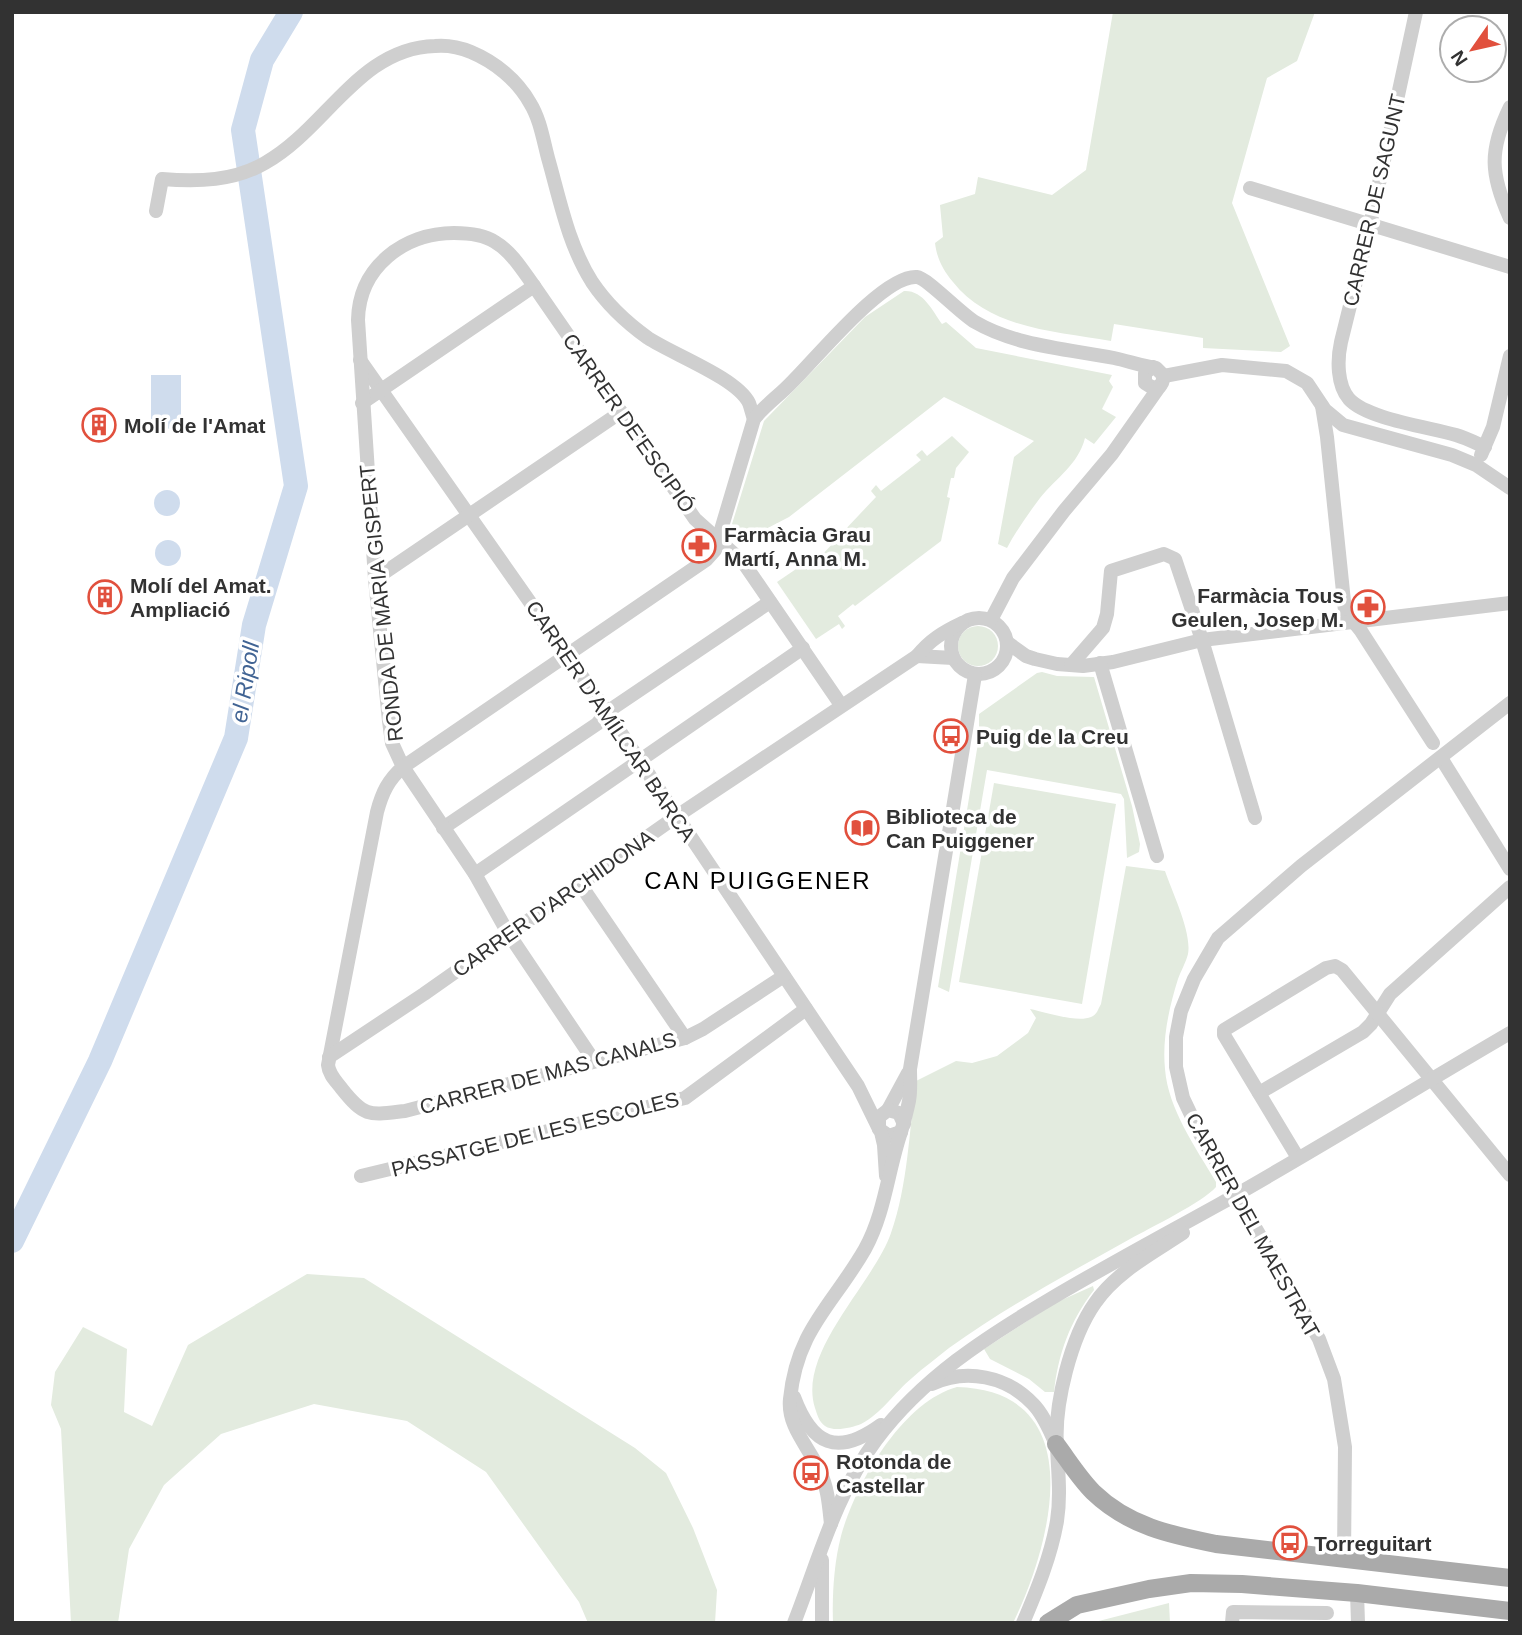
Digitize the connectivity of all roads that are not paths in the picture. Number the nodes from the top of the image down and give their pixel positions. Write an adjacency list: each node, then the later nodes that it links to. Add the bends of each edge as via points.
1 (1416, 12): 6 (street, CARRER DE SAGUNT)
2 (1510, 107): 5 (street, via 1497,134 1494,163 1500,197)
3 (1250, 188): 6 (street)
4 (156, 211): 17 (street, via 162,179 232,176 265,163 286,149 367,72 403,50 445,45 465,49 490,61 530,102 570,237 598,291 650,339 741,393)
5 (1510, 218)
6 (1370, 225): 8 (street); 18 (street, CARRER DE SAGUNT, via 1338,356 1347,397 1366,411 1458,435)
7 (411, 241): 9 (street, CARRER DE'ESCIPIÓ, via 443,233 483,236 505,250); 11 (street, RONDA DE MARIA GISPERT, via 382,261 362,292 358,306)
8 (1510, 267)
9 (534, 286): 13 (street); 16 (street, CARRER DE'ESCIPIÓ)
10 (1510, 356): 18 (street)
11 (360, 359): 13 (street, CARRER D'AMÍLCAR BARCA); 14 (street, RONDA DE MARIA GISPERT)
12 (1153, 378): 15 (street, via 1222,365 1292,373 1307,383); 17 (street, via 1114,359 997,333 969,318 922,278 913,277 869,303); 26 (street, via 1142,411 1013,578)
13 (381, 391): 14 (street); 21 (street, CARRER D'AMÍLCAR BARCA)
14 (362, 403): 23 (street, RONDA DE MARIA GISPERT)
15 (1321, 405): 19 (street, via 1343,425); 27 (street, via 1345,611)
16 (621, 412): 21 (street); 22 (street, CARRER DE'ESCIPIÓ, via 695,519)
17 (754, 419): 22 (street)
18 (1485, 447): 19 (street)
19 (1476, 465): 20 (street)
20 (1510, 488)
21 (470, 517): 23 (street); 32 (street, CARRER D'AMÍLCAR BARCA)
22 (719, 538): 24 (street, CARRER DE'ESCIPIÓ); 32 (street, via 706,560)
23 (375, 579): 44 (street, RONDA DE MARIA GISPERT, via 388,721)
24 (770, 602): 31 (street, CARRER DE'ESCIPIÓ); 40 (street)
25 (1510, 603): 27 (street)
26 (991, 620): 28 (street, via 975,618); 30 (street)
27 (1353, 621): 29 (street); 41 (street)
28 (962, 623): 33 (street, CARRER D'ARCHIDONA, via 943,632); 34 (street, via 951,640)
29 (1202, 640): 35 (street); 36 (street, via 1175,559 1164,554 1111,570 1103,628); 46 (street)
30 (1008, 643): 36 (street, via 1026,656); 37 (street, via 999,667)
31 (803, 648): 39 (street, CARRER DE'ESCIPIÓ); 43 (street)
32 (568, 656): 40 (street, CARRER D'AMÍLCAR BARCA); 44 (street)
33 (917, 656): 34 (street); 39 (street, CARRER D'ARCHIDONA)
34 (953, 658): 37 (street)
35 (1100, 663): 36 (street); 48 (street)
36 (1071, 665)
37 (975, 675): 61 (street)
38 (1510, 703): 42 (street, CARRER DEL MAESTRAT)
39 (841, 705): 45 (street, CARRER D'ARCHIDONA)
40 (607, 712): 43 (street, CARRER D'AMÍLCAR BARCA); 47 (street, via 597,724)
41 (1433, 743)
42 (1441, 758): 49 (street); 72 (street, CARRER DEL MAESTRAT, via 1301,866 1218,938 1194,979 1181,1011 1176,1067 1194,1124)
43 (639, 759): 45 (street, CARRER D'AMÍLCAR BARCA); 50 (street)
44 (403, 767): 47 (street); 59 (street, RONDA DE MARIA GISPERT, via 381,796)
45 (677, 816): 51 (street, CARRER D'ARCHIDONA); 54 (street, CARRER D'AMÍLCAR BARCA)
46 (1255, 818)
47 (443, 828): 50 (street)
48 (1157, 856)
49 (1510, 869)
50 (475, 874): 53 (street)
51 (580, 884): 53 (street, CARRER D'ARCHIDONA); 58 (street)
52 (1510, 887): 56 (street, via 1390,994)
53 (508, 933): 59 (street, CARRER D'ARCHIDONA); 60 (street)
54 (785, 976): 55 (street, CARRER D'AMÍLCAR BARCA); 58 (street, CARRER DE MAS CANALS)
55 (806, 1009): 63 (street, CARRER D'AMÍLCAR BARCA); 70 (street, PASSATGE DE LES ESCOLES, via 685,1098)
56 (1378, 1013): 62 (street); 64 (street, via 1363,1032); 64 (street, via 1335,966 1224,1030)
57 (1510, 1033): 62 (street)
58 (684, 1038): 60 (street, CARRER DE MAS CANALS)
59 (329, 1057): 60 (street, CARRER DE MAS CANALS, via 329,1073 355,1106 381,1114)
60 (594, 1062)
61 (910, 1069): 65 (street); 66 (street)
62 (1432, 1078): 68 (street); 69 (street)
63 (858, 1086): 65 (street, CARRER D'AMÍLCAR BARCA); 67 (street, CARRER D'AMÍLCAR BARCA)
64 (1259, 1093): 68 (street)
65 (886, 1110): 66 (street, via 899,1113); 67 (street, via 878,1121)
66 (903, 1128): 67 (street, via 889,1136); 71 (street)
67 (880, 1130): 71 (street)
68 (1298, 1158): 72 (street)
69 (1510, 1175)
70 (361, 1176)
71 (886, 1191): 75 (street, via 866,1247 800,1350)
72 (1236, 1194): 73 (street); 80 (street, CARRER DEL MAESTRAT, via 1319,1339 1334,1379 1345,1447)
73 (1216, 1206): 74 (street, via 1018,1318 946,1367); 77 (street, via 1119,1277 1094,1303 1072,1348)
74 (925, 1387): 76 (street); 77 (street, via 959,1374 999,1382 1034,1405)
75 (792, 1390): 76 (street, via 802,1418 827,1441 856,1440); 78 (street, via 792,1420 826,1486)
76 (897, 1414): 78 (street, via 863,1459)
77 (1056, 1444): 80 (main road, via 1092,1491 1143,1526 1216,1544); 89 (street, via 1057,1522)
78 (831, 1524): 79 (street)
79 (822, 1551): 87 (street); 88 (street)
80 (1344, 1558): 81 (main road); 82 (main road, via 1329,1571); 83 (main road, via 1357,1570)
81 (1510, 1578)
82 (1329, 1592): 83 (main road); 86 (street); 90 (main road, via 1191,1583 1077,1605)
83 (1357, 1593): 84 (main road); 92 (street)
84 (1510, 1611)
85 (1307, 1618): 86 (street); 91 (street, via 1233,1612)
86 (1327, 1618)
87 (794, 1623)
88 (822, 1623)
89 (1023, 1623)
90 (1048, 1623)
91 (1232, 1623)
92 (1358, 1623)

